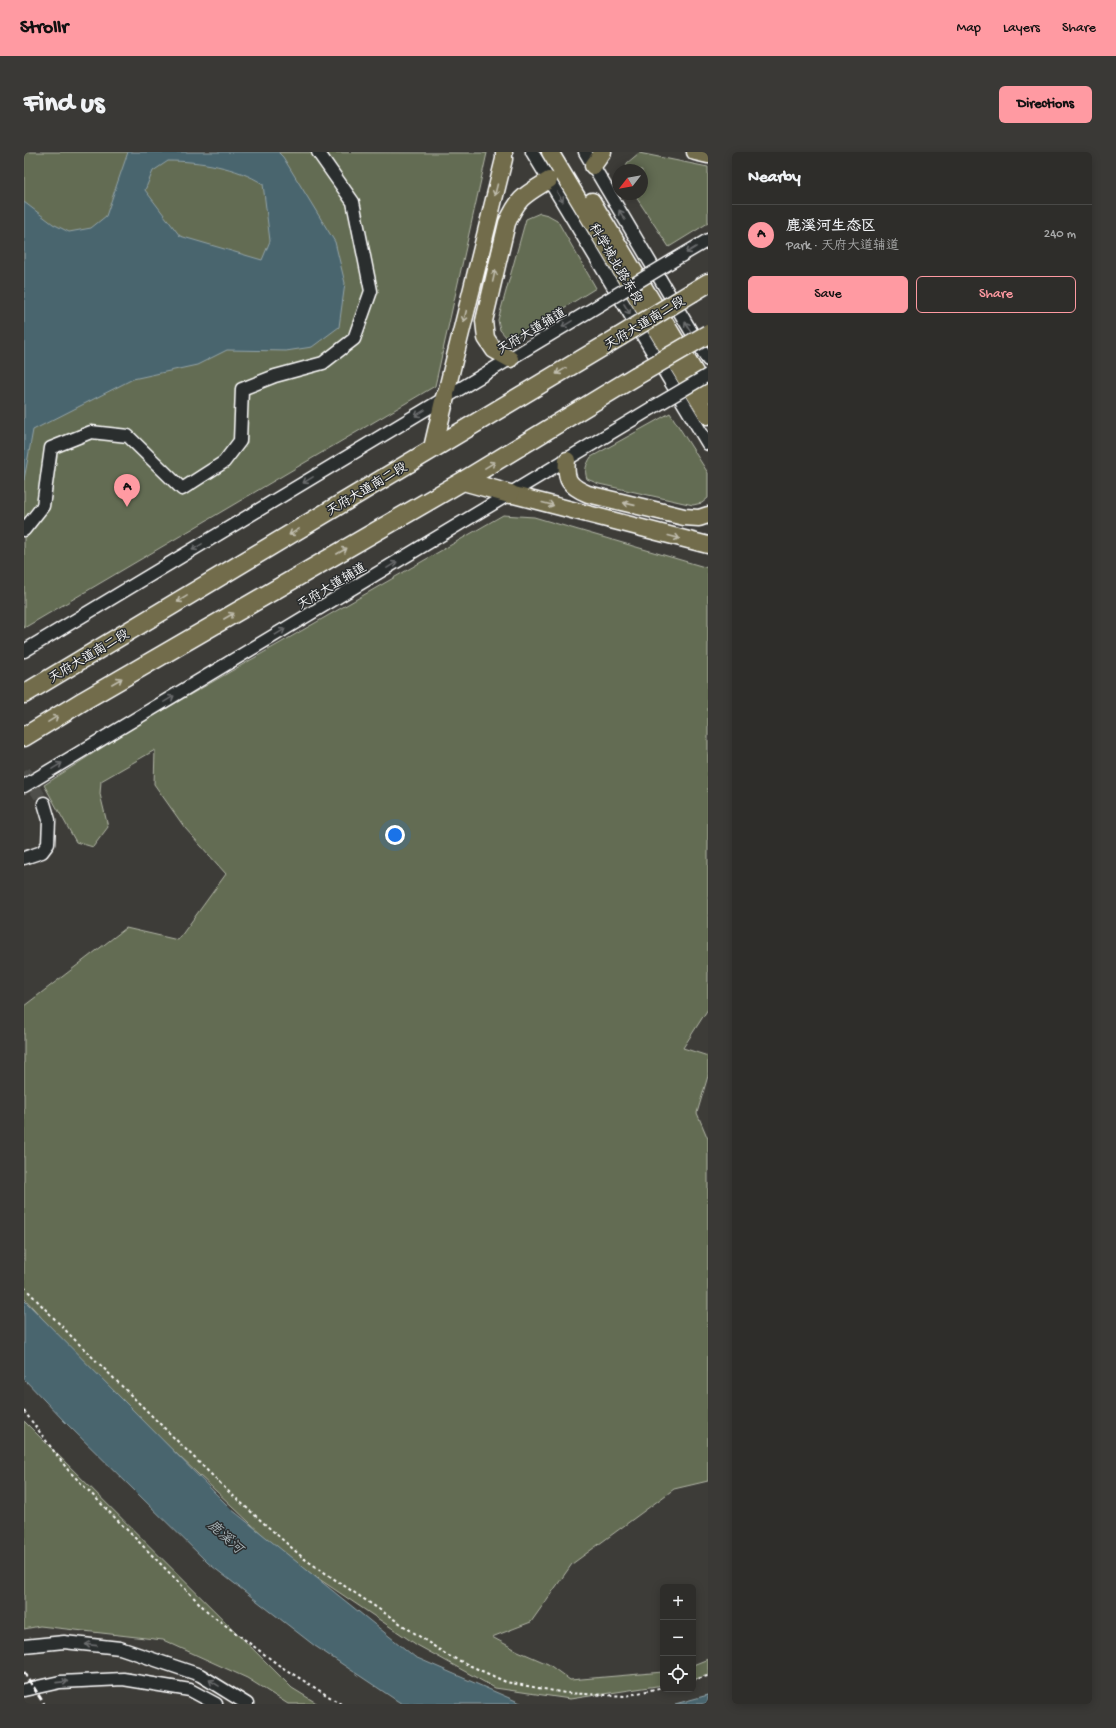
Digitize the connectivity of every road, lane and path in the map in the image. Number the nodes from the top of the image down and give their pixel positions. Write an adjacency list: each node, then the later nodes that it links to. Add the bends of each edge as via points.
1 (318, 152): 27 (street, via 354,202 371,291 354,339 323,362 242,389 240,441 224,462 182,489 128,436 91,432 51,448 43,506)
2 (504, 152): 19 (main road, one-way to 19)
3 (532, 152): 11 (street)
4 (550, 152): 20 (main road, 科学城北路东段)
5 (563, 152): 18 (main road, 科学城北路东段)
6 (585, 152): 10 (street)
7 (603, 152): 10 (main road)
8 (695, 152): 9 (main road)
9 (708, 155)
10 (593, 166): 16 (street, one-way to 10)
11 (549, 180): 15 (main road, one-way to 11, via 494,350 486,338 484,321 507,223 520,198); 21 (street, one-way to 21)
12 (708, 240): 15 (street, 天府大道辅道, one-way to 15, bridge)
13 (708, 283): 22 (highway, 天府大道南二段, one-way to 22, bridge)
14 (708, 334): 24 (highway, one-way to 14, bridge)
15 (510, 359): 19 (street, 天府大道辅道)
16 (708, 360)
17 (708, 375): 23 (street, 天府大道辅道, bridge)
18 (708, 394)
19 (445, 398): 22 (highway); 29 (street, 天府大道辅道, one-way to 29)
20 (708, 416)
21 (708, 444)
22 (433, 448): 30 (highway, 天府大道南二段, one-way to 30)
23 (567, 460): 25 (street, 天府大道辅道); 26 (main road, one-way to 23, via 699,518 684,517 588,494 575,488 568,480)
24 (463, 482): 25 (highway); 31 (highway, one-way to 24)
25 (510, 494): 28 (main road, one-way to 28); 32 (street, 天府大道辅道, one-way to 25)
26 (708, 515)
27 (24, 530)
28 (708, 545)
29 (24, 651)
30 (24, 694)
31 (24, 737)
32 (24, 786)
33 (44, 803): 34 (street, via 49,820 48,844 42,852)
34 (24, 858)
35 (24, 1287): 40 (path, via 222,1485 303,1558 447,1655 506,1682 565,1693 626,1696)
36 (24, 1411): 44 (path, via 68,1470 210,1613 280,1666)
37 (24, 1646): 43 (street, one-way to 37, via 200,1675 120,1648 64,1642)
38 (708, 1676): 39 (path)
39 (696, 1679)
40 (660, 1688)
41 (24, 1690): 42 (street, one-way to 42, via 60,1682 123,1679 190,1690)
42 (216, 1704)
43 (247, 1704)
44 (341, 1704)

